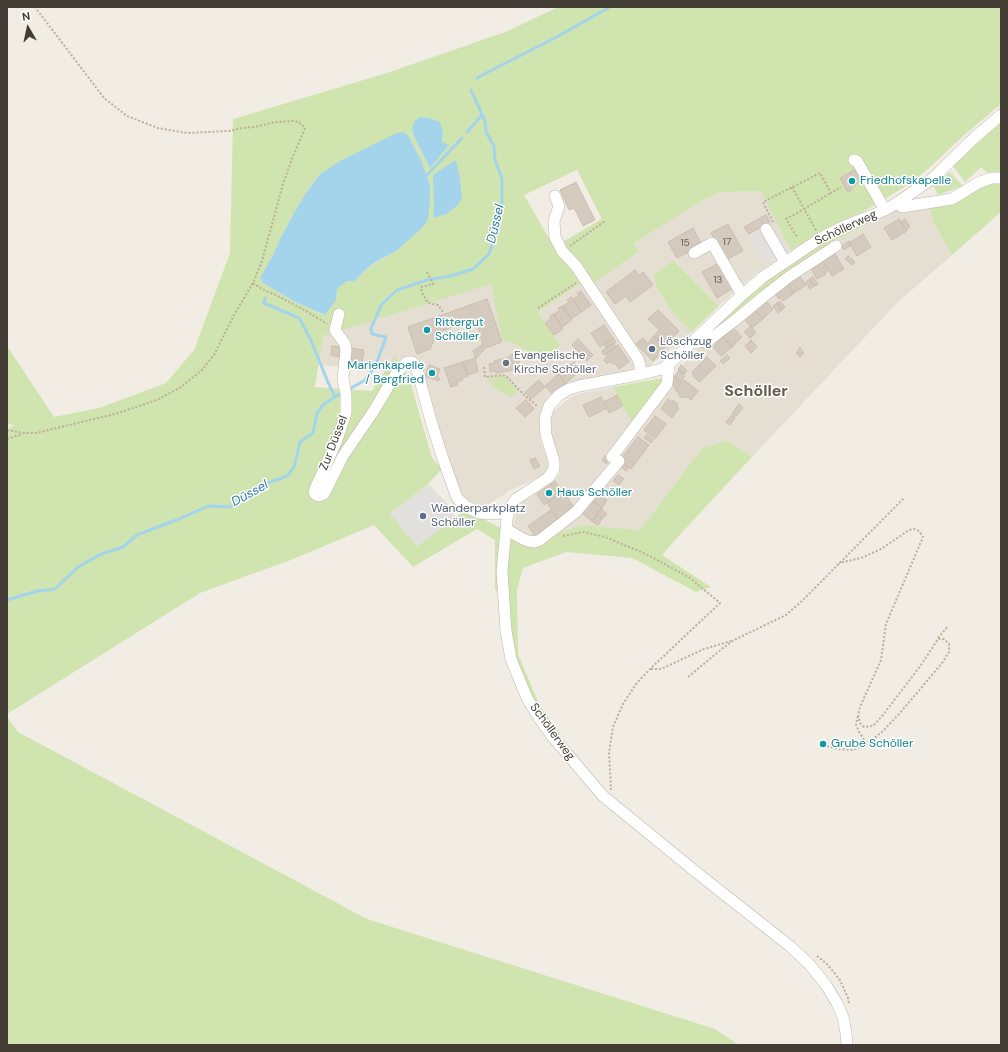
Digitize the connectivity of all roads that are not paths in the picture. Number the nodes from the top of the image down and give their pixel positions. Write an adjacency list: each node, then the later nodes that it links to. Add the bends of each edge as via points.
1 (1001, 115): 5 (street, Schöllerweg, via 933,178)
2 (854, 160): 6 (street, via 858,161)
3 (1001, 178): 5 (street, via 991,178 978,183 952,200 902,207)
4 (555, 196): 15 (street, via 559,206 554,221 555,237 562,251 576,266 638,359)
5 (897, 203): 6 (street, Schöllerweg)
6 (885, 210): 10 (street, Schöllerweg, via 821,238)
7 (766, 229): 10 (street)
8 (836, 246): 13 (street, Schöllerweg, via 790,276 708,341)
9 (694, 253): 11 (street, via 712,243)
10 (785, 262): 11 (street, Schöllerweg)
11 (742, 295): 13 (street, Schöllerweg)
12 (340, 314): 16 (street, Zur Düssel, via 335,330 345,344 346,350 343,379 346,413 315,489 316,496 324,494 343,456 397,372 407,362 412,362 416,366 457,498 479,513 497,514)
13 (691, 343): 14 (street, Schöllerweg)
14 (669, 364): 15 (street, Schöllerweg, via 660,370); 17 (street, via 668,384 576,512 534,542)
15 (642, 374): 16 (street, Schöllerweg, via 579,386 555,399 545,419 554,471 544,481 519,496)
16 (509, 511): 17 (street, Schöllerweg)
17 (506, 529): 18 (street, Schöllerweg, via 502,571 506,631 511,659 527,698 539,718 603,796 810,965 838,1003)
18 (847, 1045)

